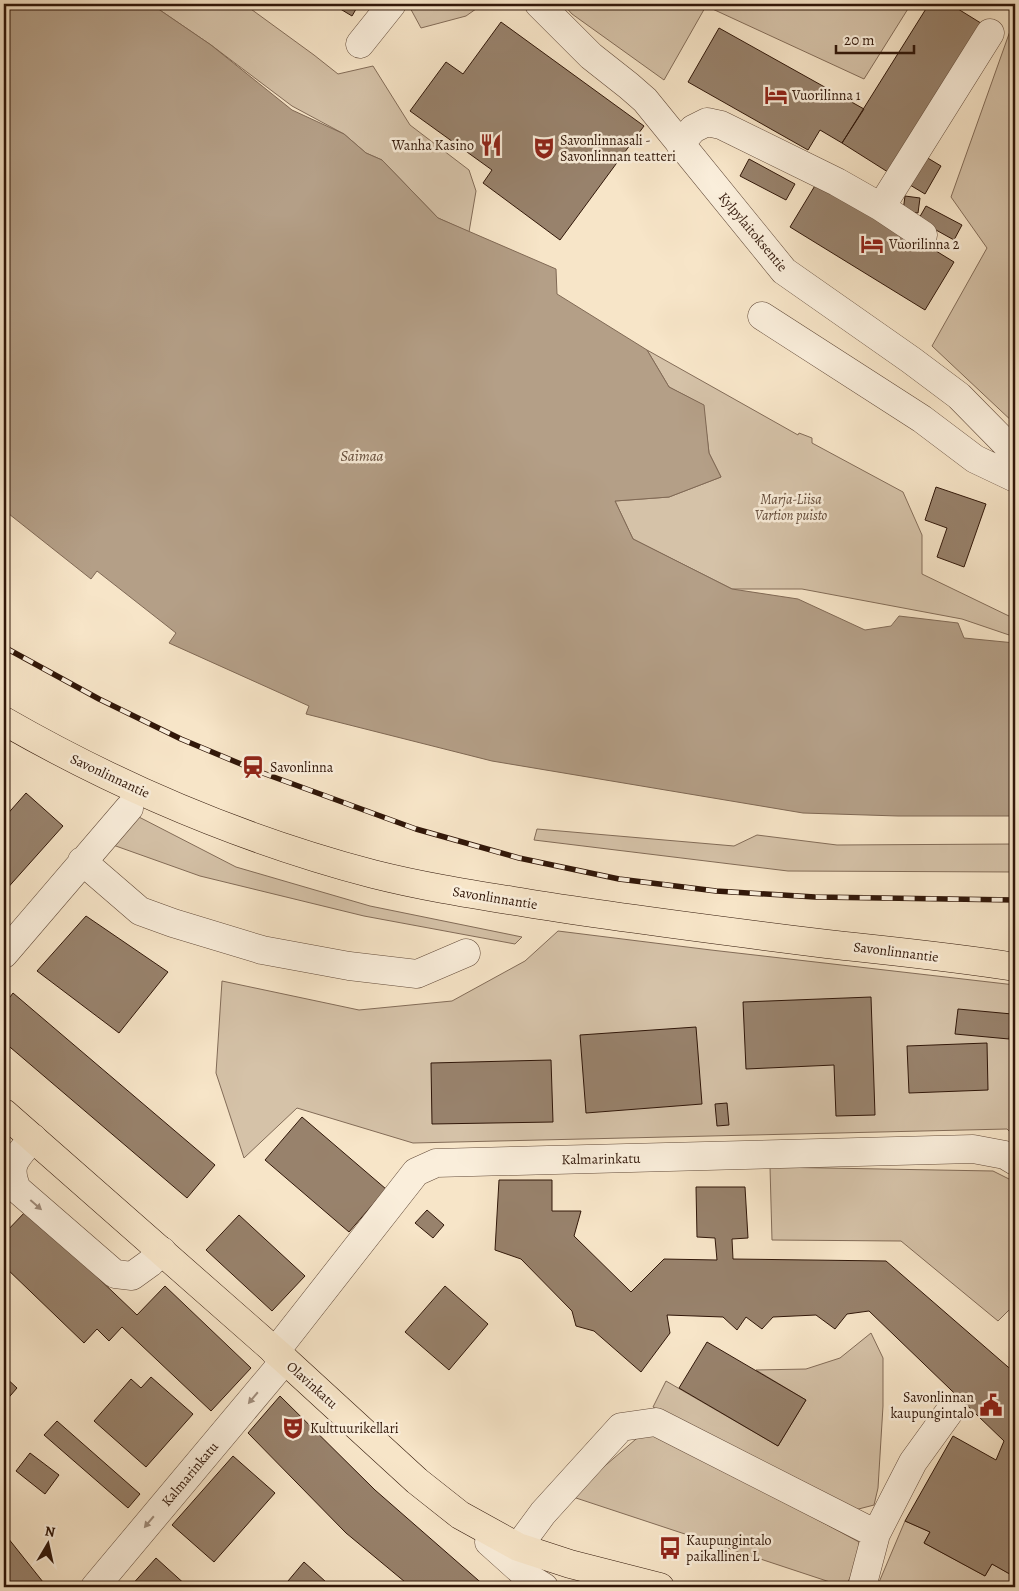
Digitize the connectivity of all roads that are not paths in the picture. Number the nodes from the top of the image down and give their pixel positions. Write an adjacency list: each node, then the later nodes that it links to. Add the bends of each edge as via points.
1 (392, 4): 4 (street)
2 (539, 4): 5 (street, Kylpylaitoksentie, via 591,56 645,100)
3 (990, 33): 6 (street)
4 (360, 44)
5 (680, 144): 6 (street, via 693,129 707,122 721,125); 9 (street, Kylpylaitoksentie, via 784,271 960,396)
6 (881, 207): 7 (street)
7 (923, 235)
8 (762, 316): 10 (street, via 922,419 975,459)
9 (1015, 453)
10 (1015, 478)
11 (4, 721): 16 (main road, Savonlinnantie, via 114,779 189,812 291,850 374,874 462,893 620,918)
12 (129, 808): 13 (street)
13 (82, 861): 14 (street); 15 (street, via 140,911 262,950 417,974)
14 (4, 954)
15 (466, 954)
16 (1015, 967)
17 (4, 1113): 18 (main road, Olavinkatu)
18 (33, 1138): 20 (main road, Olavinkatu); 20 (street, one-way to 20, via 12,1166 17,1189 115,1274 132,1276)
19 (1015, 1161): 21 (street, Kalmarinkatu, via 1006,1155 973,1149 436,1163 416,1172)
20 (162, 1251): 21 (main road, Olavinkatu)
21 (280, 1356): 23 (main road, Olavinkatu, via 416,1481); 26 (street, Kalmarinkatu, one-way to 26)
22 (952, 1408): 24 (street, via 913,1462)
23 (460, 1514): 25 (main road, Olavinkatu); 27 (street, via 528,1577)
24 (876, 1534): 25 (street, via 656,1422 621,1427 543,1513); 29 (street)
25 (518, 1547): 28 (main road, Olavinkatu)
26 (94, 1587)
27 (544, 1587)
28 (660, 1587)
29 (862, 1587)

